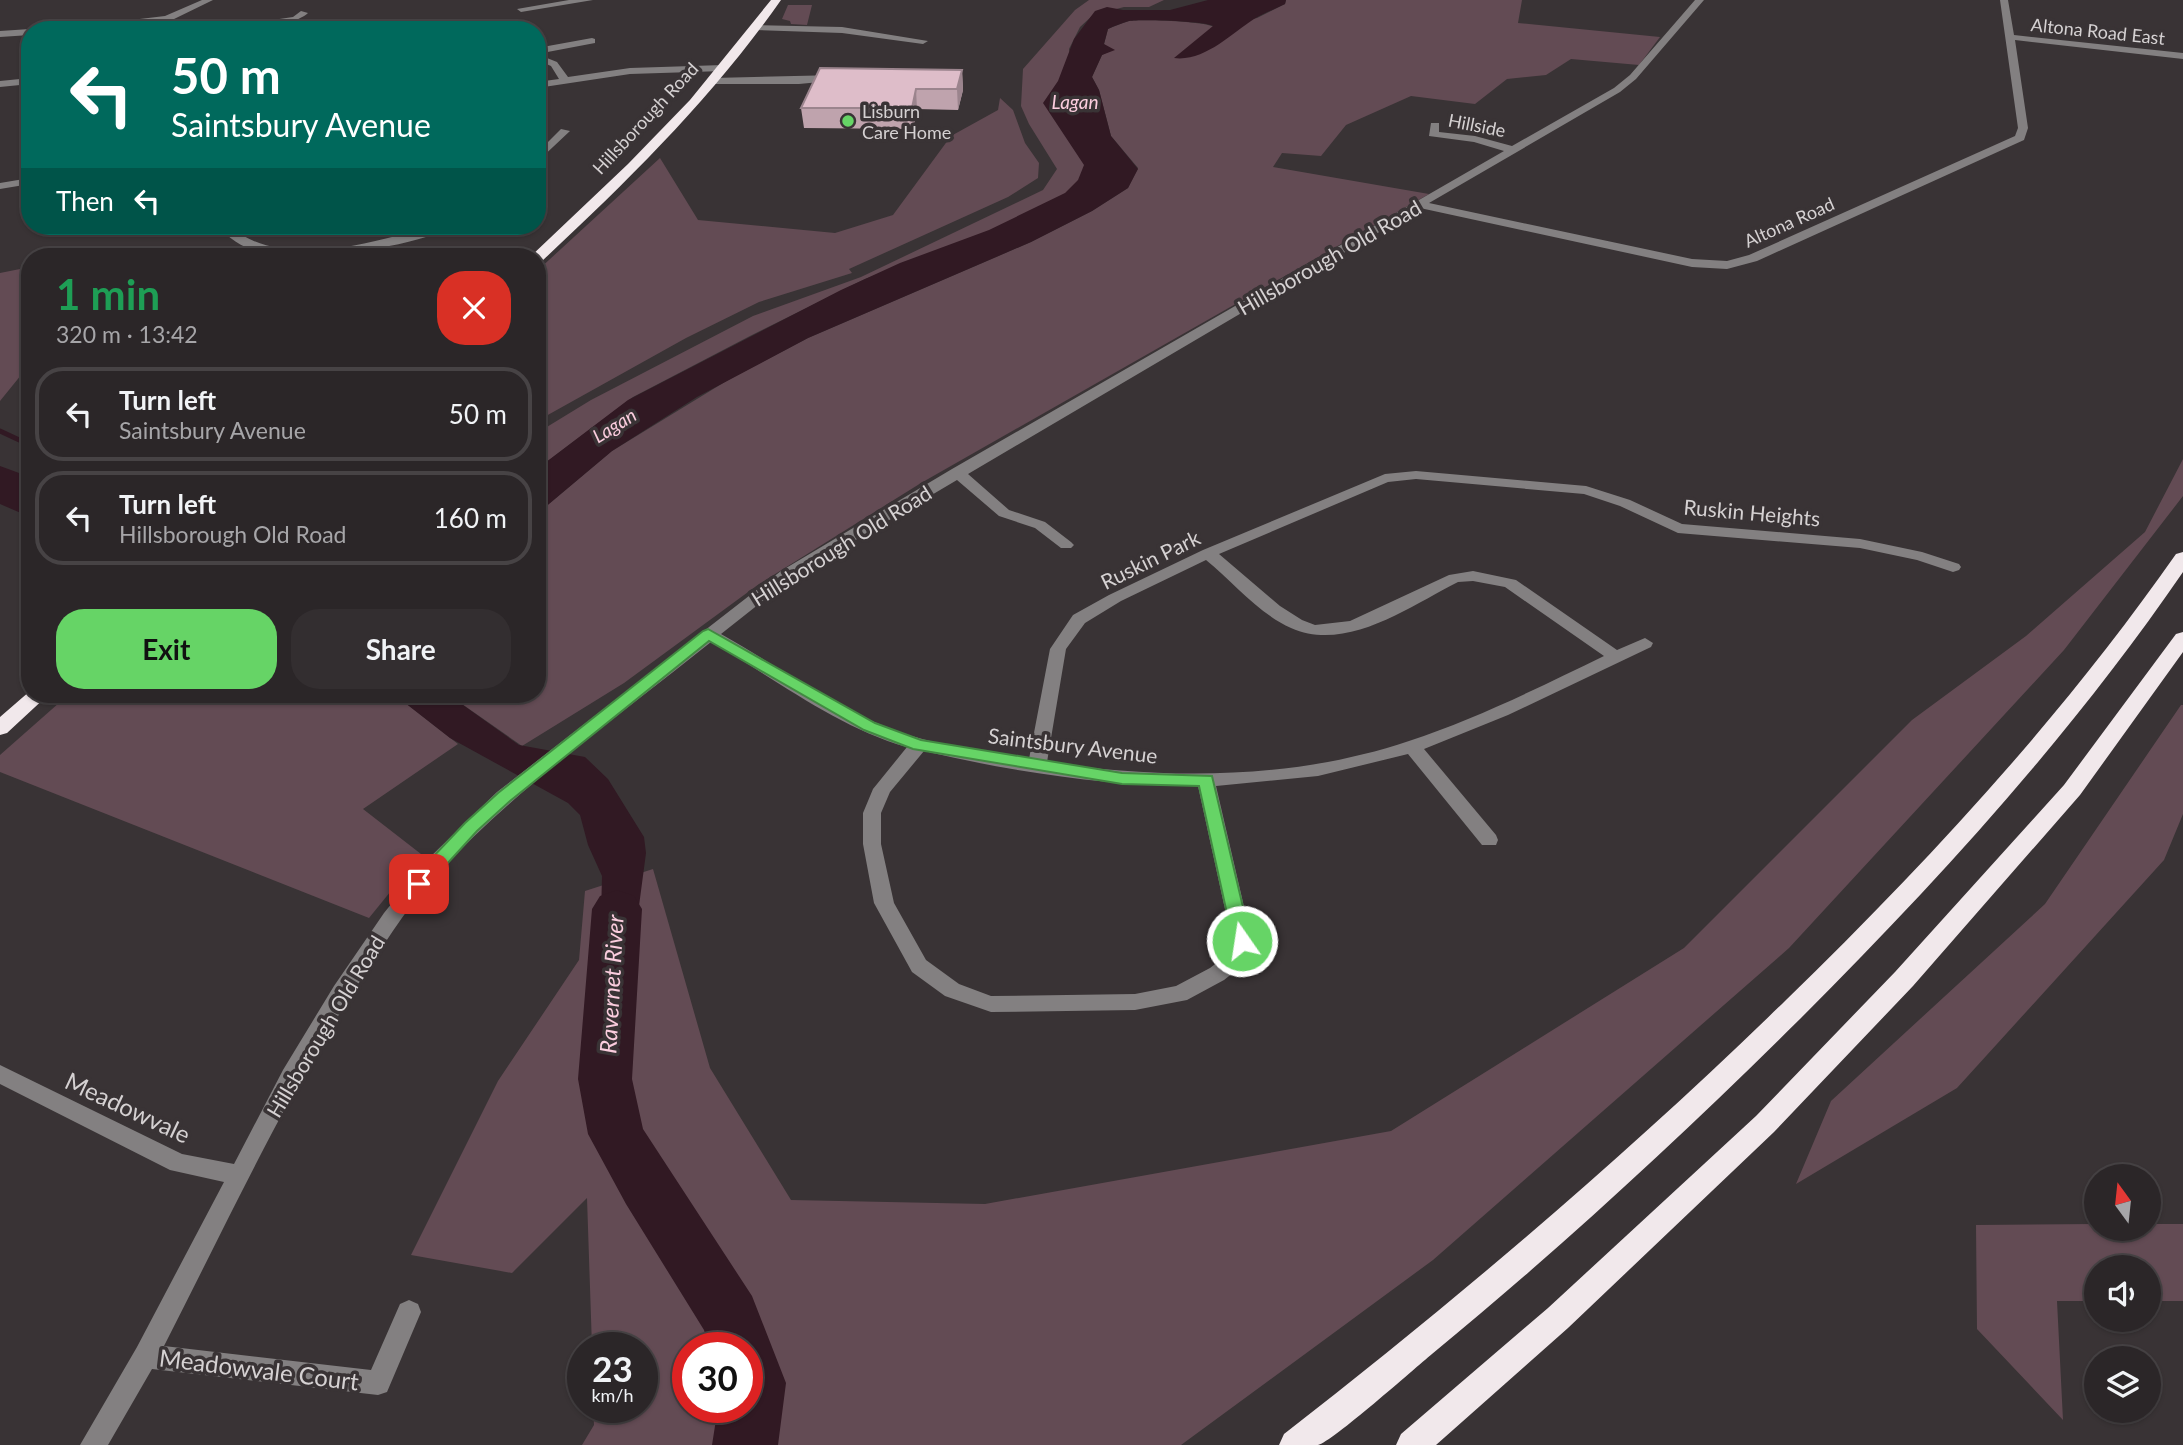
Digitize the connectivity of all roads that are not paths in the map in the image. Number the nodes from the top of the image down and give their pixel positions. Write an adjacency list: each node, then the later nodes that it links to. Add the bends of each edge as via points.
1 (209, 0): 9 (street)
2 (589, 0): 6 (street)
3 (776, 0): 13 (highway, Hillsborough Road)
4 (1700, 0): 32 (street, Hillsborough Old Road, via 1617,90)
5 (2004, 0): 16 (street, Altona Road)
6 (521, 9)
7 (268, 10): 11 (street)
8 (304, 13): 12 (street)
9 (167, 19): 10 (street)
10 (146, 21)
11 (264, 21)
12 (280, 21)
13 (757, 28): 18 (street, via 842,30); 22 (highway, Hillsborough Road)
14 (21, 33): 15 (street)
15 (0, 34)
16 (2010, 37): 20 (street, Altona Road East); 35 (street, Altona Road, via 2021,138 1740,262 1692,263)
17 (592, 41): 19 (street)
18 (923, 41)
19 (546, 54)
20 (2183, 56)
21 (546, 60): 24 (street)
22 (723, 68): 24 (street, via 630,71); 25 (highway, Hillsborough Road)
23 (845, 78): 25 (street)
24 (565, 80): 27 (street)
25 (713, 80): 40 (highway, Hillsborough Road, via 653,147)
26 (21, 81): 28 (street)
27 (546, 83)
28 (0, 84)
29 (565, 131): 31 (street)
30 (1433, 134): 32 (street, Hillside)
31 (546, 150)
32 (1513, 150): 35 (street, Hillsborough Old Road)
33 (21, 182): 34 (street)
34 (0, 186)
35 (1421, 205): 41 (street, Hillsborough Old Road)
36 (235, 235): 38 (street)
37 (416, 235): 39 (street)
38 (268, 248)
39 (346, 248)
40 (546, 249)
41 (957, 472): 43 (street, via 1004,513 1040,525); 47 (street, Hillsborough Old Road, via 787,574)
42 (1385, 478): 44 (street, Ruskin Park); 46 (street, Ruskin Heights, via 1416,475 1586,490 1678,528 1864,543)
43 (1066, 545)
44 (1208, 554): 50 (street, via 1295,624 1321,633 1348,629 1455,578 1473,576 1510,583); 55 (street, Ruskin Park, via 1079,619 1058,649)
45 (2183, 558): 63 (highway, via 2089,689 1993,800 1742,1061 1560,1225 1362,1394)
46 (1953, 567)
47 (708, 634): 53 (street, Saintsbury Avenue, via 869,727); 59 (street, Hillsborough Old Road, via 504,797 432,867 341,992)
48 (2183, 638): 64 (highway, via 2071,790 1894,989 1755,1133 1558,1318)
49 (1645, 643): 50 (street, Saintsbury Avenue)
50 (1616, 657): 54 (street, Saintsbury Avenue, via 1492,717)
51 (29, 703): 52 (highway)
52 (0, 728)
53 (919, 745): 55 (street, Saintsbury Avenue); 56 (street, via 882,789 872,813 872,844 884,903 919,966 952,990 991,1004 1135,1002 1180,994 1236,959 1242,941)
54 (1412, 747): 56 (street, Saintsbury Avenue, via 1323,769); 57 (street)
55 (1037, 766): 56 (street, Saintsbury Avenue, via 1122,778)
56 (1206, 780)
57 (1489, 840)
58 (0, 1074): 59 (street, Meadowvale, via 178,1163)
59 (237, 1175): 61 (street, Hillsborough Old Road)
60 (409, 1312): 61 (street, Meadowvale Court, via 378,1383)
61 (146, 1356): 62 (street, Hillsborough Old Road)
62 (93, 1445)
63 (1295, 1445)
64 (1412, 1445)

